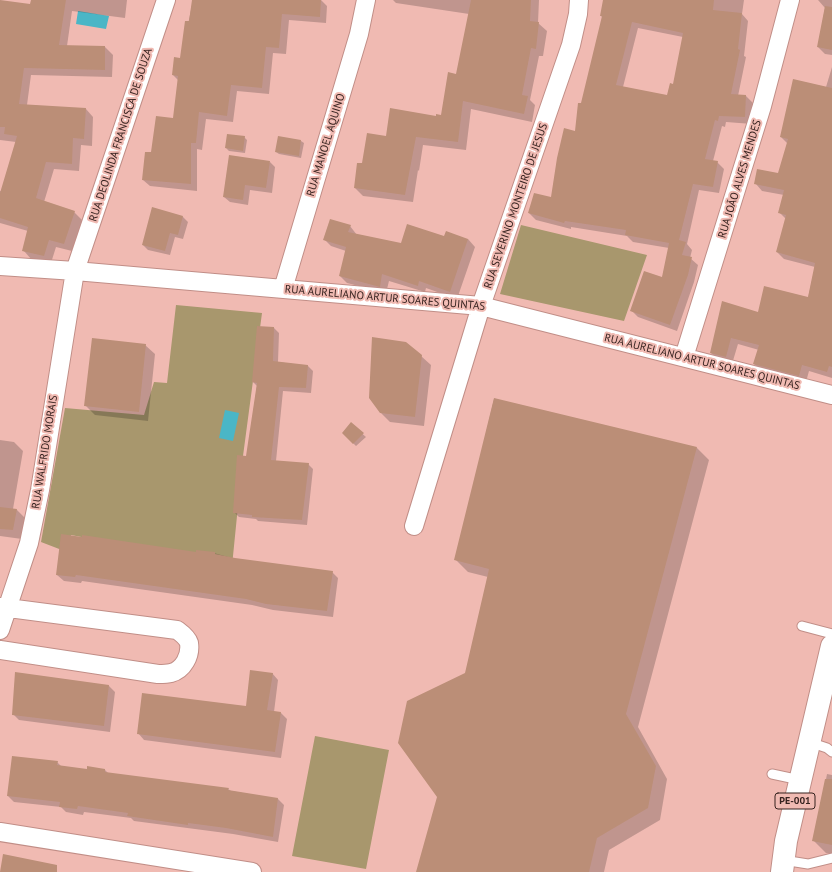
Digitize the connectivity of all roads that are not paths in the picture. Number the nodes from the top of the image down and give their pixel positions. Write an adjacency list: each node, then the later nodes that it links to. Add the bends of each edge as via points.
1 (166, 0): 6 (street, RUA DEOLINDA FRANCISCA DE SOUZA)
2 (366, 0): 7 (street, RUA MANOEL AQUINO, via 359,34)
3 (579, 0): 8 (street, RUA SEVERINO MONTEIRO DE JESUS, via 571,45)
4 (790, 0): 9 (street, RUA JOÃO ALVES MENDES, via 762,106)
5 (0, 266): 6 (street, RUA AURELIANO ARTUR SOARES QUINTAS)
6 (75, 271): 7 (street, RUA AURELIANO ARTUR SOARES QUINTAS); 12 (street, RUA WALFRIDO MORAIS, via 40,490 29,543)
7 (283, 289): 8 (street, RUA AURELIANO ARTUR SOARES QUINTAS)
8 (481, 306): 9 (street, RUA AURELIANO ARTUR SOARES QUINTAS); 11 (street, RUA SEVERINO MONTEIRO DE JESUS)
9 (684, 358): 10 (street, RUA AURELIANO ARTUR SOARES QUINTAS)
10 (832, 395)
11 (414, 526)
12 (3, 608): 14 (street, RUA WALFRIDO MORAIS); 17 (street, via 176,630 185,636 189,643 189,652 181,668 172,673 158,674)
13 (802, 626): 15 (lane)
14 (0, 630)
15 (832, 634)
16 (832, 646): 18 (main road, PE-001)
17 (0, 650)
18 (828, 683): 19 (main road, PE-001)
19 (809, 742): 20 (lane); 22 (main road, PE-001)
20 (832, 752)
21 (772, 774): 22 (lane)
22 (800, 780): 25 (main road, PE-001)
23 (0, 832): 26 (street)
24 (832, 858): 25 (lane, via 808,864)
25 (782, 866)
26 (252, 872)

